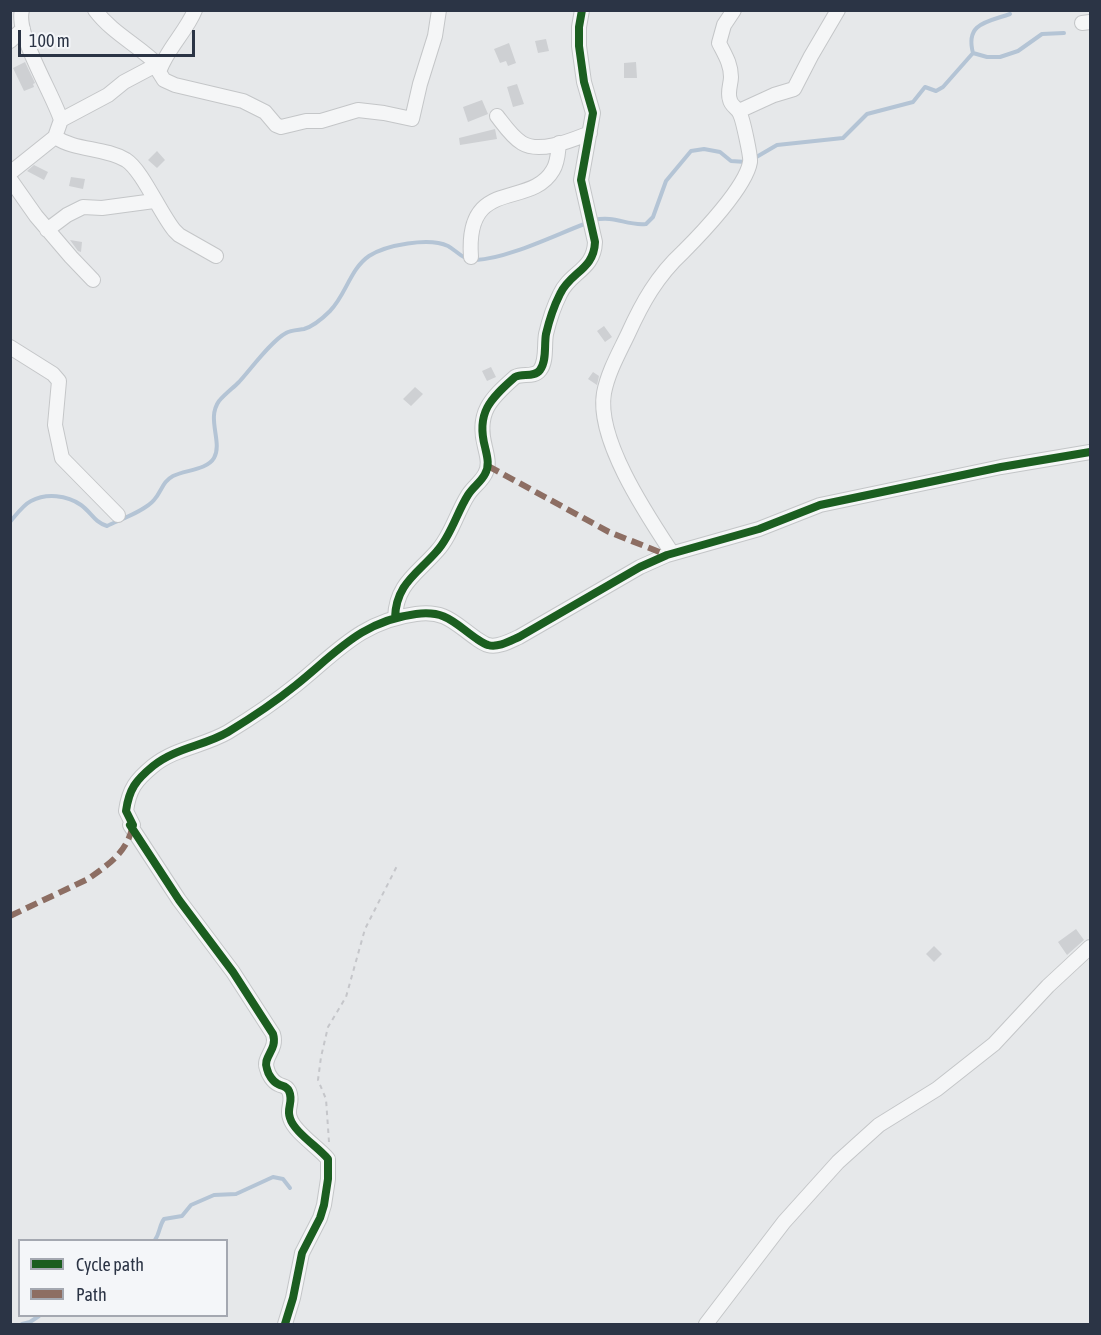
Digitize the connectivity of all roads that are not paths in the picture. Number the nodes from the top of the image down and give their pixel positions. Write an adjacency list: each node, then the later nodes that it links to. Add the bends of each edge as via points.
1 (22, 10): 8 (street)
2 (95, 10): 10 (street, via 109,27)
3 (195, 10): 10 (street)
4 (439, 10): 10 (street, via 412,119 358,110 281,127 265,112 243,101 164,80 159,75)
5 (582, 10): 14 (street, via 578,38 593,113)
6 (734, 10): 11 (street, via 719,43 730,65 729,99)
7 (838, 10): 11 (street, via 794,89)
8 (23, 29): 9 (street); 13 (street)
9 (10, 40)
10 (159, 66): 13 (street)
11 (739, 111): 27 (street, via 751,160 747,171 707,228 655,281 608,377 604,394 603,411 625,474 645,514)
12 (497, 116): 16 (street, via 524,144 537,147)
13 (61, 120): 15 (street)
14 (590, 133): 16 (street); 28 (street, via 581,180 595,242 592,259 561,291 546,336 541,369 536,374 514,377 485,408 482,428 487,471 468,495 438,550 403,589)
15 (55, 136): 17 (street); 19 (street, via 129,162)
16 (559, 143): 22 (street, via 549,177 495,200 478,214 471,231)
17 (10, 173)
18 (10, 179): 20 (street)
19 (154, 201): 20 (street, via 83,207); 21 (street, via 179,235)
20 (47, 230): 23 (street)
21 (216, 256)
22 (471, 256)
23 (93, 280)
24 (10, 347): 26 (street, via 59,381 55,425 62,458)
25 (1090, 452): 27 (street, via 838,500 759,529)
26 (118, 515)
27 (672, 553): 28 (street, via 502,644 484,644 441,615)
28 (395, 618): 30 (street, via 356,635 293,688 211,742 179,751 155,764 133,784 126,811 130,825 179,900 273,1034 275,1045 266,1068 275,1083 289,1092 291,1122 328,1159 324,1204 302,1253)
29 (1090, 947): 31 (street, via 994,1044 937,1089 879,1125 838,1162 784,1222)
30 (285, 1324)
31 (706, 1324)

